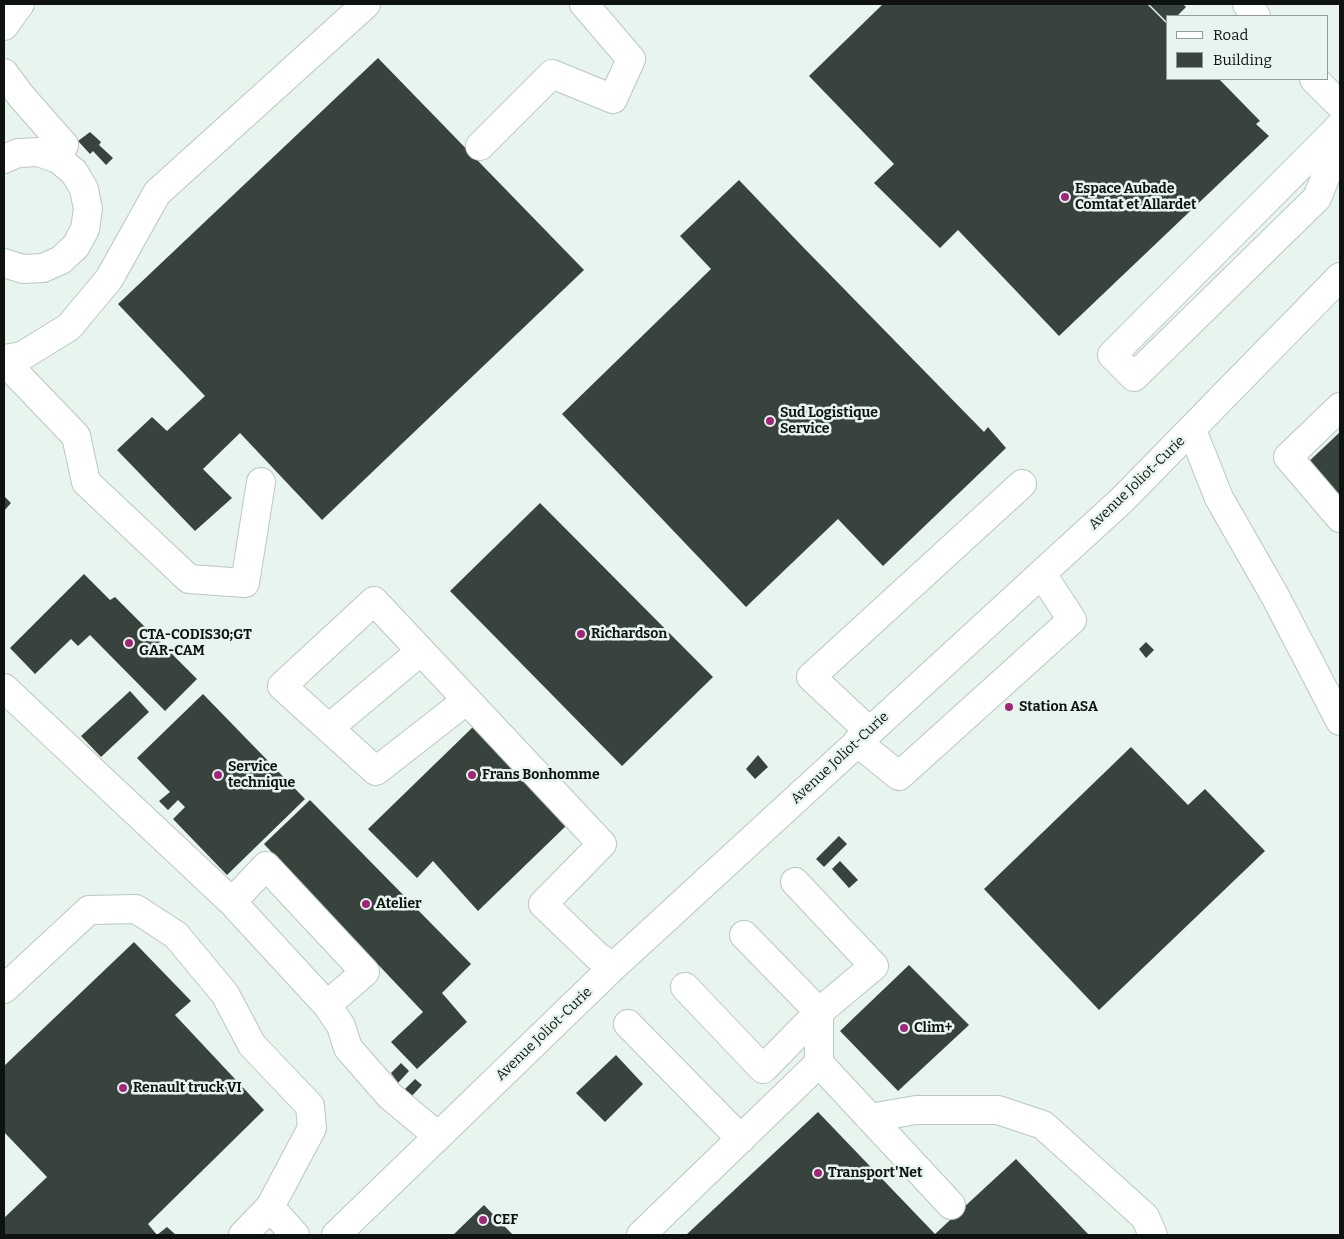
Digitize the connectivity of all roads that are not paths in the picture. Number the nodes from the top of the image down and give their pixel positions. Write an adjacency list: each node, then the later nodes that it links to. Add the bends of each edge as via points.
1 (20, 4): 6 (street)
2 (366, 4): 17 (street, via 158,194 109,279 69,327 22,356)
3 (584, 4): 12 (street, via 631,59 613,99 552,74)
4 (1247, 4): 5 (street)
5 (1255, 15)
6 (4, 26)
7 (4, 73): 14 (street, via 64,145)
8 (1315, 80): 9 (street)
9 (1340, 105)
10 (1340, 126): 11 (street, via 1112,355 1134,377 1317,198)
11 (1340, 141)
12 (480, 146)
13 (4, 159): 14 (street, via 18,153 39,152)
14 (58, 159): 15 (street, via 74,172 86,196 85,228 76,246 61,260 43,268 23,269)
15 (4, 263)
16 (1340, 277): 19 (street, Avenue Joliot-Curie)
17 (4, 360): 20 (street, via 76,436 86,482 188,579 245,583)
18 (1340, 407): 22 (street, via 1288,457)
19 (1192, 430): 23 (street, Avenue Joliot-Curie); 27 (street, via 1219,498)
20 (261, 482)
21 (1022, 484): 29 (street, via 811,677)
22 (1340, 518)
23 (1042, 574): 29 (street, Avenue Joliot-Curie); 29 (street, via 1072,620 899,776)
24 (421, 651): 26 (street); 28 (street); 28 (street, via 374,601 282,686)
25 (4, 688): 31 (street)
26 (467, 700): 28 (street, via 376,772); 33 (street, via 602,844 543,904 597,956)
27 (1340, 720)
28 (329, 728)
29 (863, 737): 33 (street, Avenue Joliot-Curie)
30 (795, 882): 37 (street, via 874,966)
31 (232, 902): 36 (street); 36 (street, via 266,866 365,972)
32 (744, 935): 37 (street)
33 (613, 967): 41 (street, Avenue Joliot-Curie)
34 (684, 987): 37 (street, via 763,1069)
35 (4, 989): 44 (street, via 89,910 136,909 176,935 225,994 252,1045 310,1106 312,1128)
36 (327, 1005): 41 (street, via 341,1026 348,1048 390,1096)
37 (819, 1012): 39 (street)
38 (628, 1024): 42 (street)
39 (819, 1063): 40 (street); 42 (street)
40 (870, 1118): 43 (street); 49 (street, via 916,1110 998,1110 1043,1125 1145,1217)
41 (438, 1136): 47 (street, Avenue Joliot-Curie)
42 (741, 1139): 48 (street)
43 (951, 1205)
44 (270, 1208): 45 (street); 46 (street)
45 (243, 1235)
46 (295, 1235)
47 (336, 1235)
48 (641, 1235)
49 (1153, 1235)

